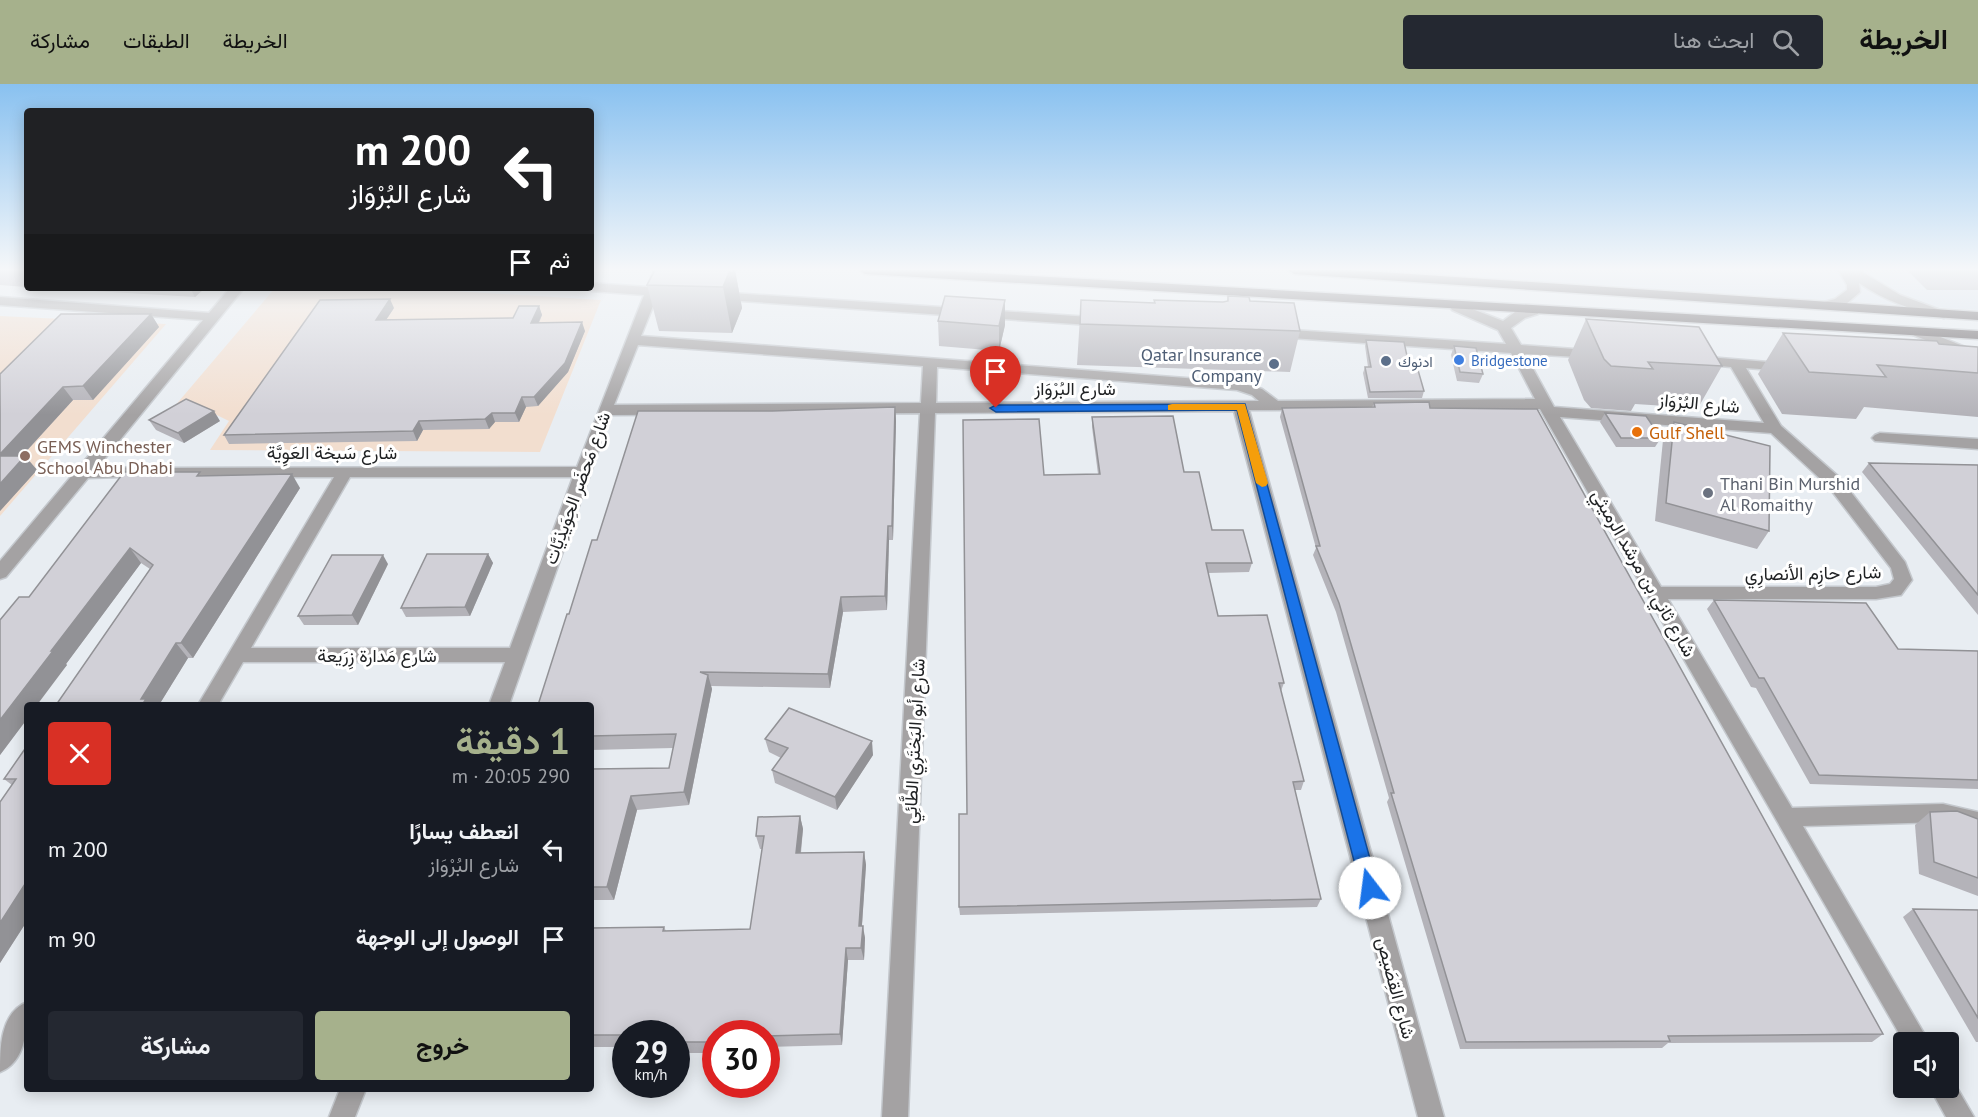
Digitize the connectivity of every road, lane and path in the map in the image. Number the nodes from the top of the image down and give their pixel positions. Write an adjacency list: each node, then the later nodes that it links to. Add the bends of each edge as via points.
1 (211, 318): 29 (street)
2 (640, 318): 12 (street, شارع مَحضَر الحِوَيذِيَّات)
3 (1046, 318): 7 (street)
4 (1484, 318): 8 (street)
5 (1516, 318): 8 (street)
6 (1665, 318): 9 (main road)
7 (1116, 323)
8 (1504, 327): 13 (street, شارع ثاني بن مرشد الرميثي)
9 (1918, 332): 11 (main road); 15 (street)
10 (1264, 333): 13 (street)
11 (1978, 335)
12 (632, 340): 18 (street); 24 (street, شارع مَحضَر الحِوَيذِيَّات)
13 (1514, 349): 14 (street); 22 (street, شارع ثاني بن مرشد الرميثي)
14 (1607, 355)
15 (1978, 357)
16 (1677, 359): 17 (street)
17 (1736, 363): 19 (street); 25 (street, شارع حازِم الأنصارِي)
18 (930, 364): 20 (street, via 1238,386 1257,392); 23 (street, شارع أبو البَختَرِي الطَّائِي)
19 (1805, 368)
20 (1275, 406): 21 (street, شارع البُرْوَاز); 22 (street, شارع البُرْوَاز)
21 (1241, 407): 23 (street, شارع البُرْوَاز); 46 (street, شارع القِصَيص)
22 (1548, 407): 25 (street, شارع البُرْوَاز); 32 (street, شارع ثاني بن مرشد الرميثي)
23 (929, 409): 24 (street, شارع البُرْوَاز); 45 (street, شارع أبو البَختَرِي الطَّائِي)
24 (604, 410): 30 (street, شارع مَحضَر الحِوَيذِيَّات)
25 (1775, 429): 32 (street, شارع حازِم الأنصارِي, via 1834,482 1899,566 1901,586 1876,593)
26 (1880, 438): 27 (street)
27 (1978, 444)
28 (346, 471): 29 (street, شارع سَبخة العَوِيَّة); 30 (street, شارع سَبخة العَوِيَّة); 33 (street)
29 (81, 472): 31 (street)
30 (583, 472): 34 (street, شارع مَحضَر الحِوَيذِيَّات)
31 (0, 573)
32 (1656, 593): 37 (street, شارع ثاني بن مرشد الرميثي)
33 (237, 655): 34 (street, شارع مَدارة زِرَيعة); 35 (street)
34 (516, 655): 36 (street, شارع مَحضَر الحِوَيذِيَّات)
35 (210, 702)
36 (500, 702)
37 (1787, 817): 38 (street, via 1944,813); 40 (street, شارع ثاني بن مرشد الرميثي)
38 (1978, 821)
39 (24, 1019): 41 (street)
40 (1911, 1032)
41 (0, 1060)
42 (352, 1092): 44 (street)
43 (1949, 1098): 47 (street)
44 (342, 1117)
45 (896, 1117)
46 (1431, 1117)
47 (1961, 1117)

